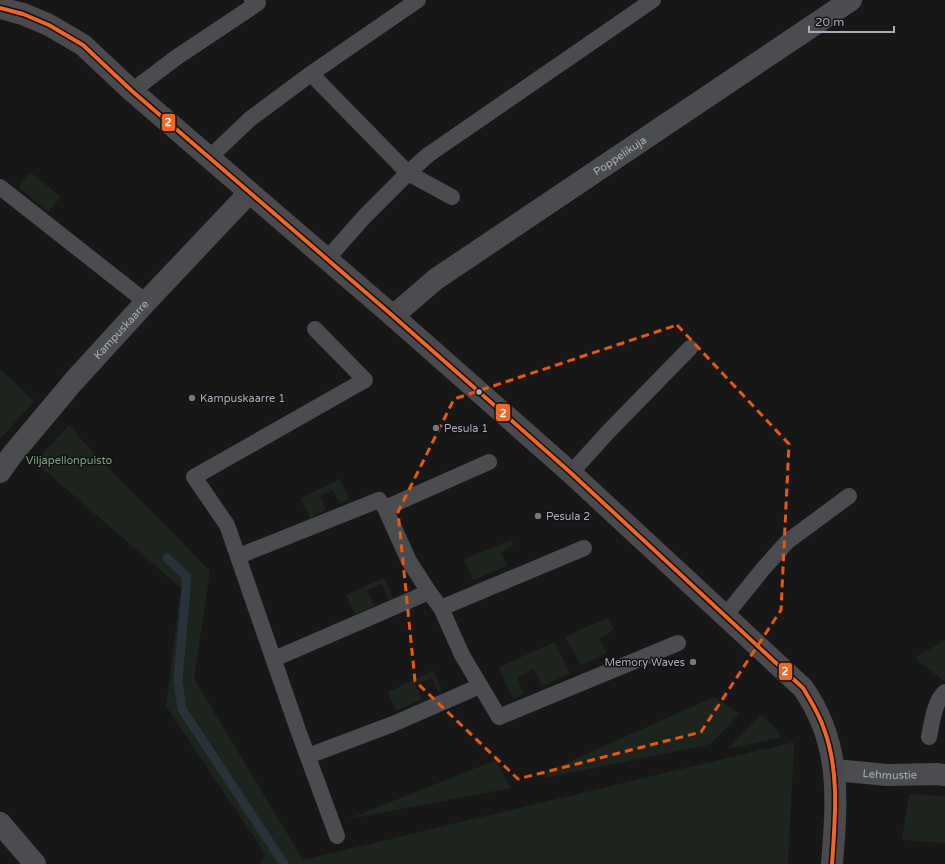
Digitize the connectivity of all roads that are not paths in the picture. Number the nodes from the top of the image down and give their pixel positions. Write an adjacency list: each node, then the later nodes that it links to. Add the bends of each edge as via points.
1 (418, 0): 6 (lane)
2 (653, 0): 9 (lane, via 428,155)
3 (851, 0): 15 (street, Poppelikuja, via 436,279)
4 (258, 1): 7 (lane)
5 (0, 8): 7 (street, via 49,25 83,45)
6 (312, 73): 8 (lane, via 250,119); 9 (lane)
7 (132, 91): 8 (street)
8 (209, 158): 11 (street)
9 (408, 172): 12 (lane); 13 (lane)
10 (0, 187): 14 (lane)
11 (249, 193): 13 (street); 14 (street, Kampuskaarre)
12 (452, 197)
13 (327, 259): 15 (street)
14 (146, 302): 19 (street, Kampuskaarre, via 73,382)
15 (393, 316): 20 (street)
16 (315, 329): 24 (lane, via 365,380 194,477 227,525)
17 (690, 348): 20 (lane)
18 (489, 462): 22 (lane)
19 (0, 472)
20 (572, 472): 27 (street)
21 (849, 496): 27 (lane, via 788,541)
22 (384, 508): 24 (lane, via 379,500); 25 (lane, via 409,561)
23 (584, 548): 26 (lane)
24 (239, 556): 29 (lane)
25 (429, 592): 26 (lane); 29 (lane)
26 (441, 608): 30 (lane, via 462,655)
27 (725, 616): 34 (street, via 806,692 825,728)
28 (678, 643): 30 (lane, via 499,717)
29 (274, 660): 33 (lane)
30 (480, 686): 33 (lane, via 393,724)
31 (945, 692): 32 (lane, via 936,709)
32 (929, 736)
33 (308, 756): 37 (lane)
34 (835, 770): 35 (street, Lehmustie); 39 (street, via 836,805)
35 (945, 775)
36 (0, 823): 38 (street)
37 (337, 836)
38 (35, 864)
39 (832, 864)

